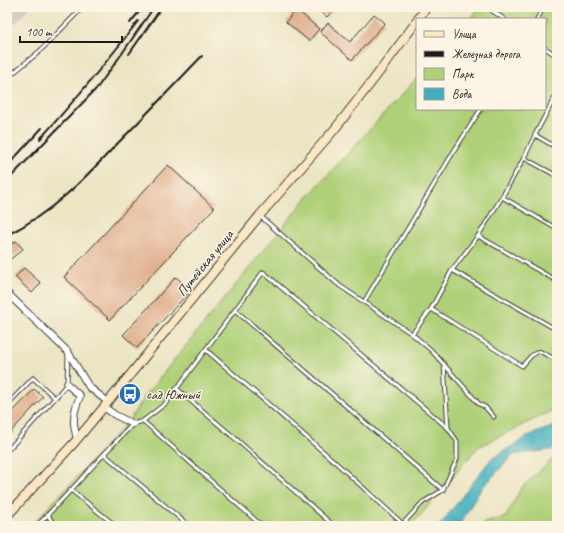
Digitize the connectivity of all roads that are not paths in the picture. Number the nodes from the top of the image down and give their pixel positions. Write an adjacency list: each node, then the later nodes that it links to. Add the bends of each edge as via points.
1 (83, 7): 11 (lane, via 40,51)
2 (427, 7): 5 (main road, Путейская улица)
3 (487, 7): 6 (lane)
4 (544, 7): 7 (lane)
5 (419, 18)
6 (503, 18)
7 (538, 18)
8 (416, 23): 19 (main road, Путейская улица, via 343,119)
9 (546, 49): 10 (lane)
10 (557, 56)
11 (7, 78)
12 (557, 93): 14 (lane)
13 (480, 110): 25 (lane)
14 (535, 135): 15 (lane); 16 (lane)
15 (557, 148)
16 (524, 158): 17 (lane); 18 (lane)
17 (557, 176)
18 (502, 197): 20 (lane); 21 (lane)
19 (260, 215): 25 (lane, via 340,286); 39 (main road, Путейская улица)
20 (557, 229)
21 (478, 236): 22 (lane); 23 (lane)
22 (452, 270): 26 (lane); 28 (lane)
23 (557, 282)
24 (7, 293): 31 (street)
25 (364, 302): 29 (lane)
26 (431, 309): 29 (lane); 32 (lane, via 522,366 539,351)
27 (235, 310): 30 (lane); 44 (lane, via 263,272); 49 (lane)
28 (557, 330)
29 (412, 334): 33 (lane)
30 (206, 350): 36 (lane); 52 (lane, via 329,457)
31 (68, 352): 34 (lane); 35 (street)
32 (557, 360)
33 (444, 364): 41 (lane); 44 (lane)
34 (67, 384): 37 (street); 38 (lane)
35 (89, 387): 37 (street); 39 (street)
36 (177, 389): 42 (lane, via 166,403); 58 (lane)
37 (80, 396): 45 (street, via 74,410 73,425)
38 (55, 398): 40 (lane, via 33,378); 46 (lane)
39 (106, 404): 43 (street, via 115,415); 45 (main road, Путейская улица)
40 (7, 405)
41 (494, 417)
42 (143, 421): 43 (lane); 57 (lane)
43 (133, 424): 47 (lane)
44 (448, 428): 49 (lane, via 457,441 457,459)
45 (77, 439): 51 (main road, Путейская улица)
46 (7, 451)
47 (104, 454): 48 (lane); 56 (lane)
48 (71, 490): 50 (lane); 55 (lane)
49 (443, 490): 52 (lane, via 422,503)
50 (49, 513): 53 (lane); 54 (lane)
51 (7, 516)
52 (402, 525)
53 (37, 526)
54 (55, 526)
55 (116, 526)
56 (189, 526)
57 (262, 526)
58 (334, 526)

